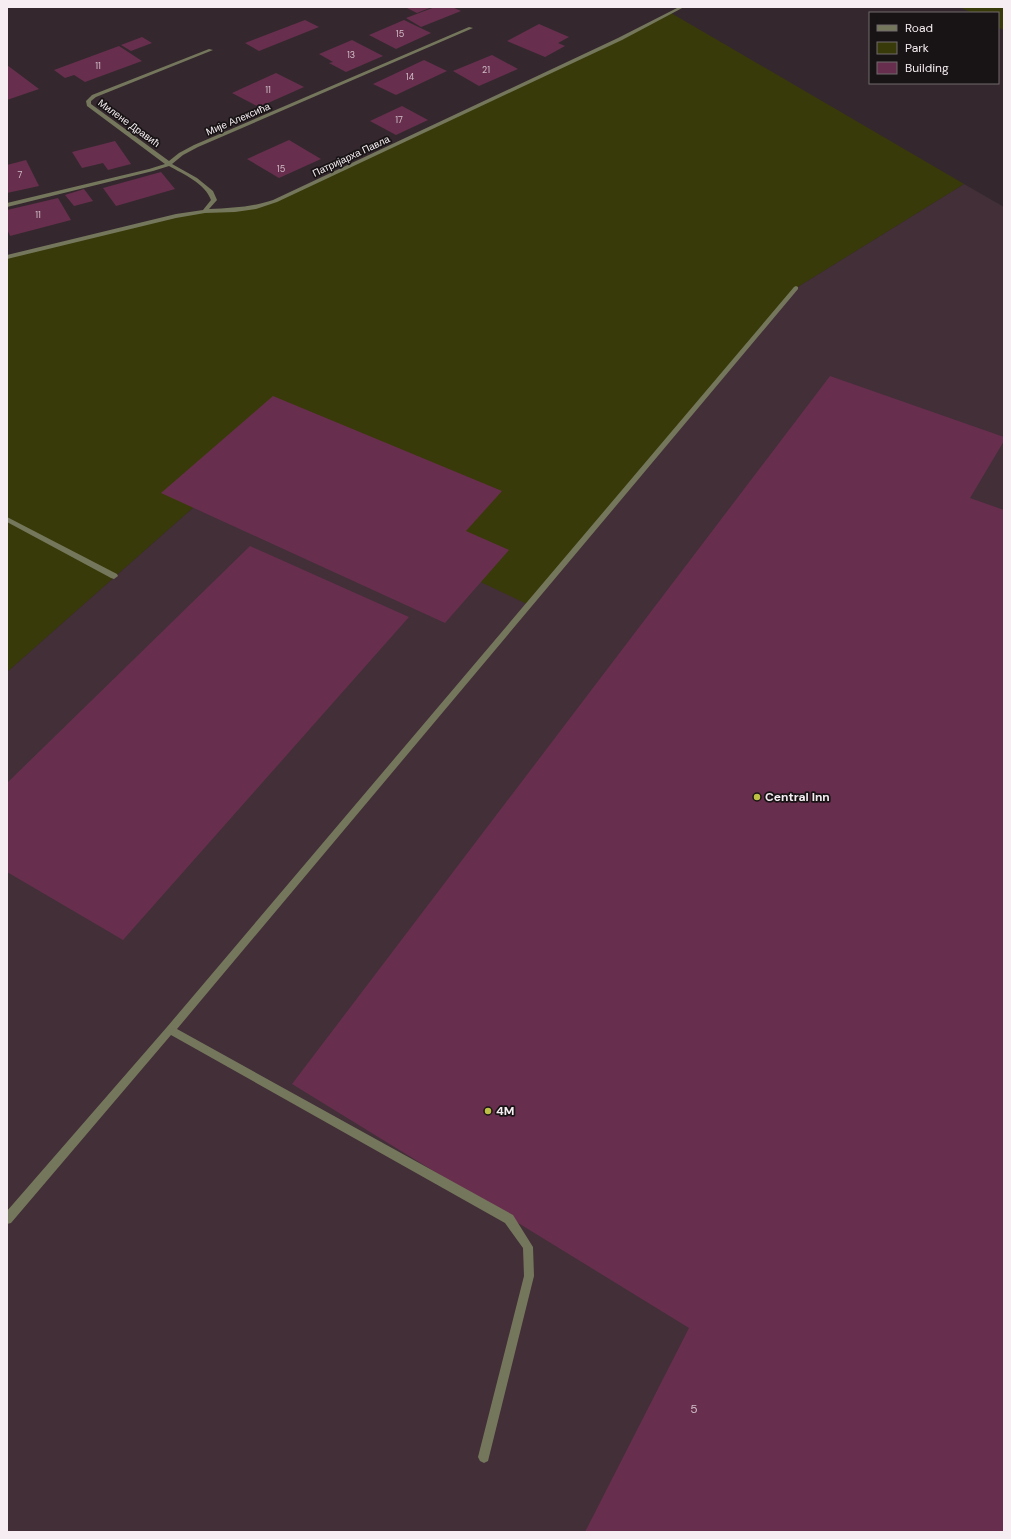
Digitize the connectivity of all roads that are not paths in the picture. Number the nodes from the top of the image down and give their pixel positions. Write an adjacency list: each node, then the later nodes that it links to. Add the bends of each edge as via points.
1 (682, 7): 6 (street, Патријарха Павла, via 358,164 275,201 235,210)
2 (471, 28): 4 (street, Мије Алексића, via 196,146)
3 (211, 50): 4 (street, Милене Дравић, via 94,96 88,101)
4 (169, 164): 5 (street, Мије Алексића); 6 (street, Милене Дравић, via 211,192 214,200)
5 (7, 205)
6 (205, 211): 7 (street, Патријарха Павла)
7 (7, 257)
8 (796, 288): 11 (street)
9 (7, 519): 10 (street)
10 (114, 576)
11 (170, 1030): 12 (street); 13 (street, via 509,1219 528,1248 529,1276)
12 (7, 1218)
13 (484, 1457)

